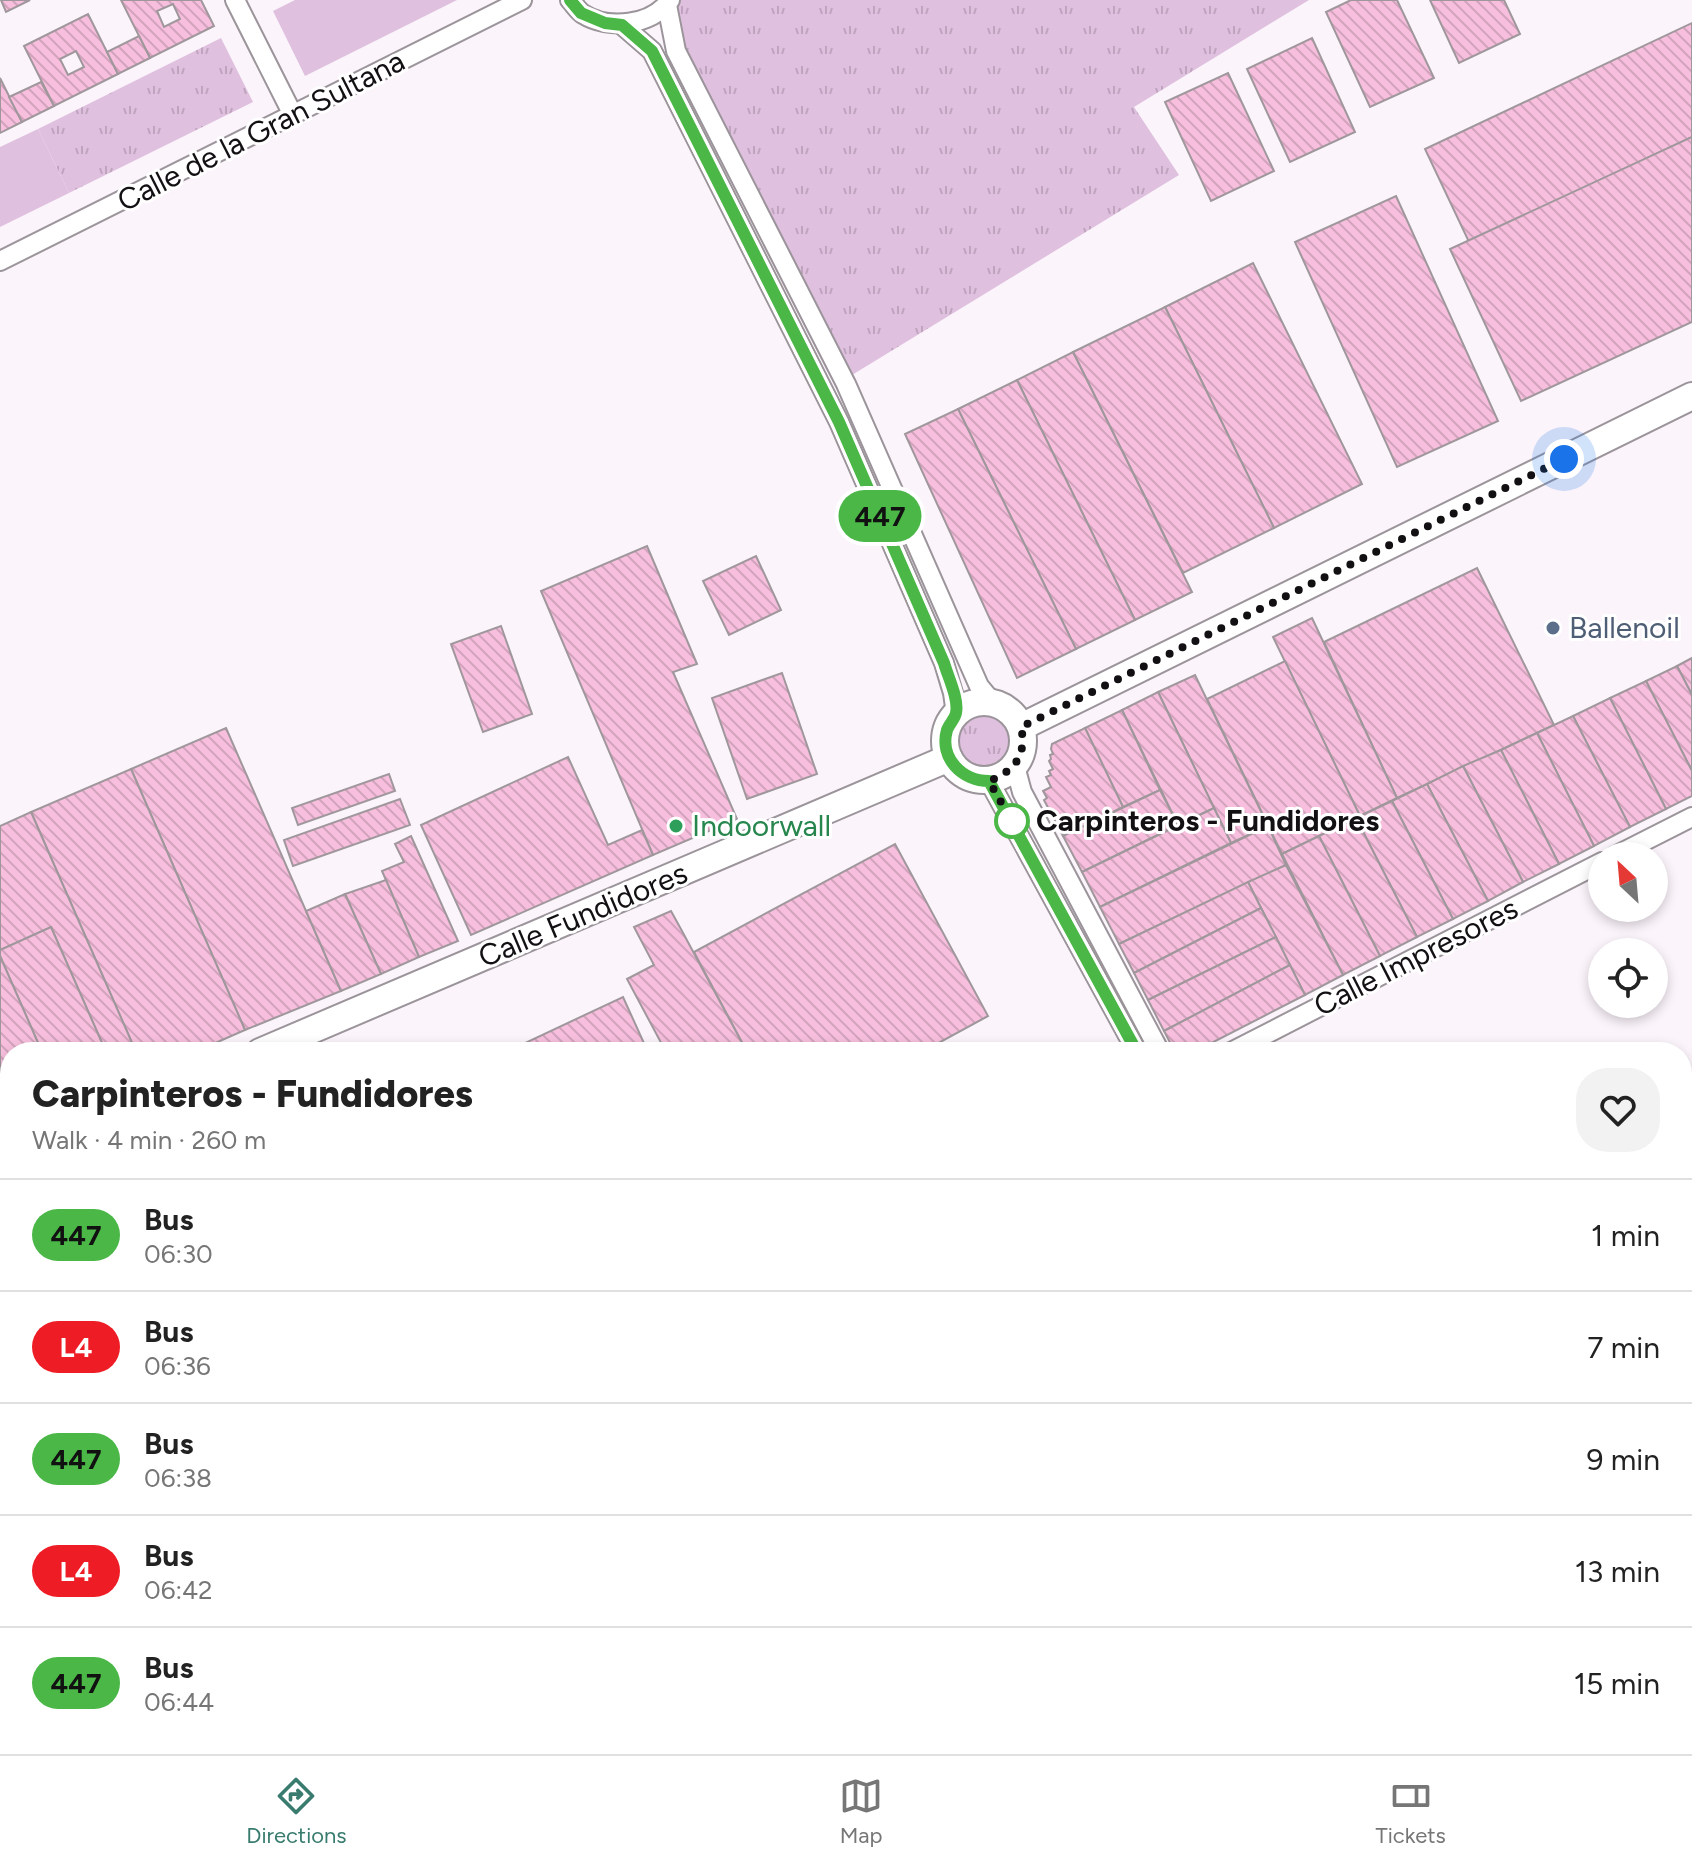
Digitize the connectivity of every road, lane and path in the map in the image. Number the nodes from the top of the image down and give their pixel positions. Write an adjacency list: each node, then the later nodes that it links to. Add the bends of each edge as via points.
1 (235, 0): 6 (street)
2 (522, 0): 6 (street, Calle de la Gran Sultana)
3 (570, 0): 5 (street, via 581,13)
4 (668, 2): 5 (street, via 649,17); 9 (street, via 676,51 846,384 979,686)
5 (622, 25): 10 (street, via 652,51 839,422 944,663)
6 (293, 115): 7 (street, Calle de la Gran Sultana)
7 (0, 261)
8 (1692, 396): 11 (street)
9 (993, 703): 10 (street, via 973,704); 11 (street, via 1010,712)
10 (956, 714): 12 (street, via 946,732)
11 (1021, 727): 13 (street, via 1024,740)
12 (949, 758): 14 (street, via 960,772); 18 (street, Calle Fundidores)
13 (1015, 766): 14 (street); 20 (street, via 1022,792)
14 (989, 781): 19 (street)
15 (1692, 817): 16 (street)
16 (1643, 842)
17 (1588, 869): 21 (street, Calle Impresores)
18 (283, 1042)
19 (1132, 1042)
20 (1155, 1042)
21 (1251, 1042)

